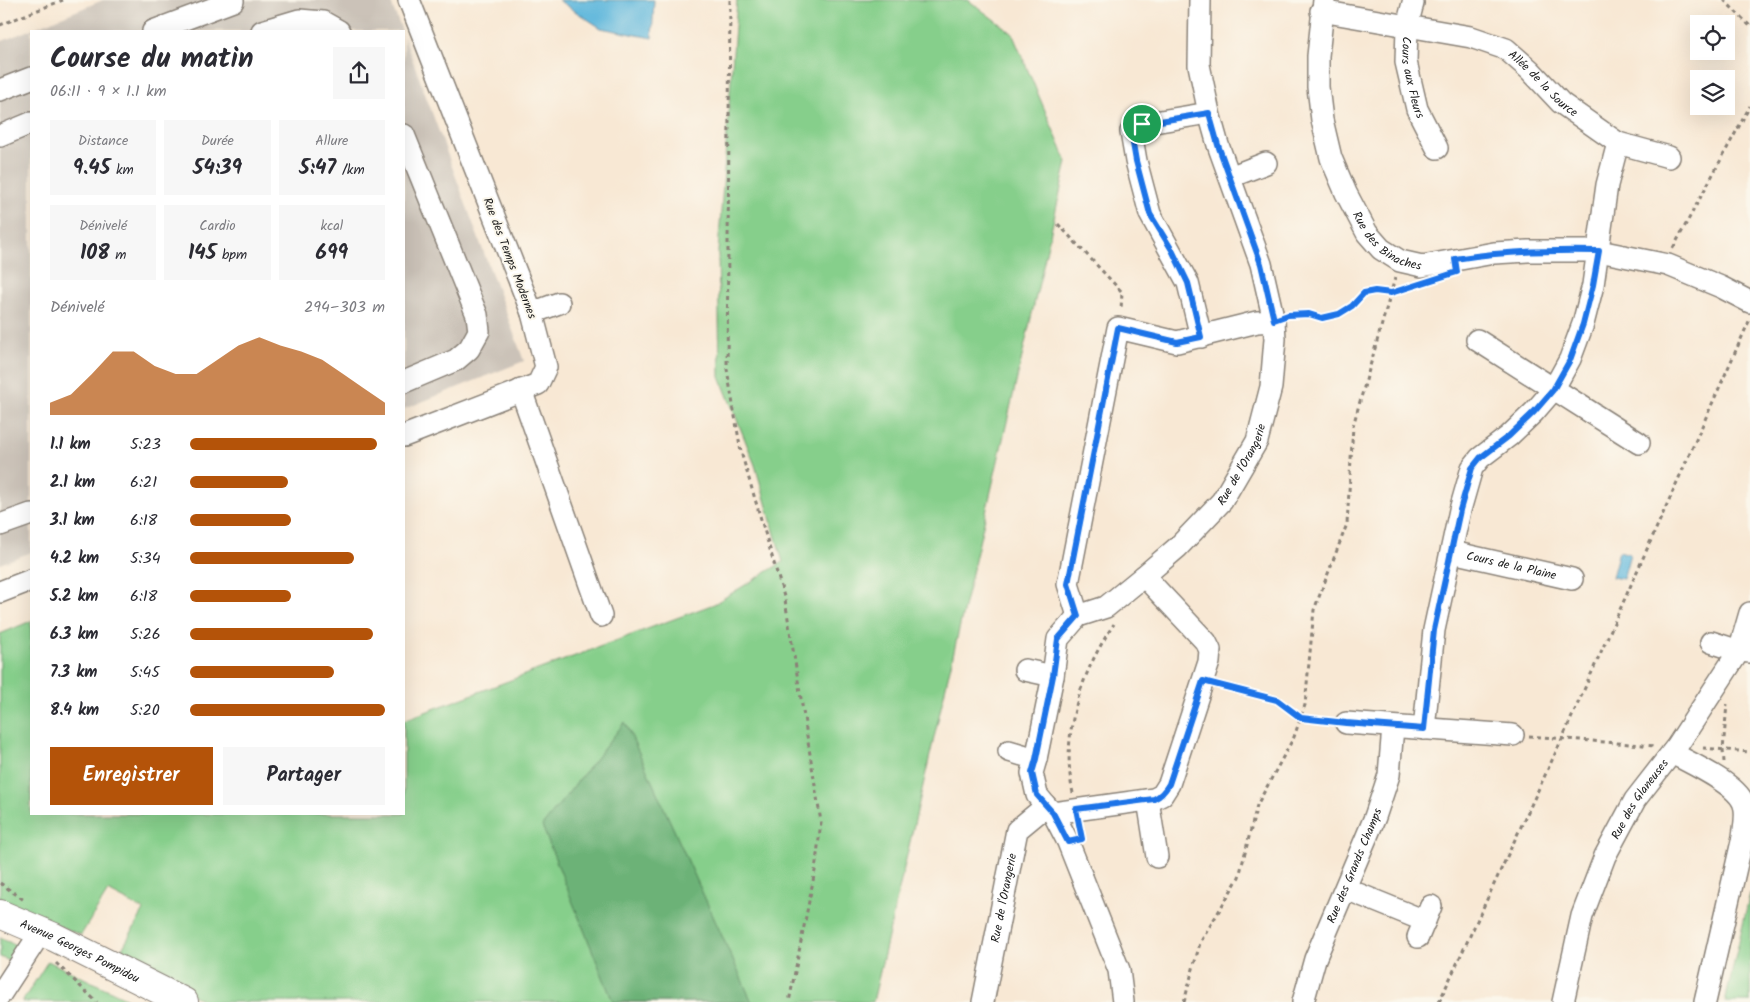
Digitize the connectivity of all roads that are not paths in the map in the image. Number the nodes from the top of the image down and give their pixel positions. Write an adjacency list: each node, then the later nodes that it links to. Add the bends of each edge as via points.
1 (409, 0): 24 (street, Rue des Temps Modernes)
2 (1200, 0): 12 (street, Rue de l'Orangerie, via 1199,66)
3 (232, 1): 7 (street)
4 (1413, 3): 6 (street, Cours aux Fleurs)
5 (1323, 5): 6 (street, Allée de la Source); 21 (street, Rue des Binaches, via 1318,87 1331,158 1367,233 1381,249 1400,260 1422,266 1494,253)
6 (1407, 26): 16 (street, Allée de la Source, via 1471,37 1506,50 1562,103); 17 (street, Cours aux Fleurs, via 1406,62 1417,109)
7 (156, 30)
8 (265, 30): 9 (street, via 299,20 323,22)
9 (337, 30)
10 (30, 78): 11 (street)
11 (0, 90)
12 (1209, 113): 20 (street, Rue de l'Orangerie); 26 (street, via 1142,124 1131,132 1150,214 1188,283)
13 (30, 124): 14 (street)
14 (0, 136)
15 (405, 138): 28 (street, via 477,315 479,331 470,349 456,360)
16 (1618, 143): 18 (street, Allée de la Source); 21 (street, via 1607,185)
17 (1437, 148)
18 (1668, 157)
19 (1266, 163): 20 (street)
20 (1230, 177): 25 (street, Rue de l'Orangerie, via 1261,264)
21 (1599, 251): 22 (street, Rue des Binaches, via 1668,265); 30 (street, via 1583,324 1570,360)
22 (1750, 302)
23 (559, 303): 24 (street)
24 (532, 313): 29 (street, Rue des Temps Modernes, via 546,367 538,384)
25 (1274, 320): 26 (street); 36 (street, Rue de l'Orangerie, via 1271,387 1257,440 1222,501 1178,547)
26 (1201, 337): 42 (street, via 1177,342 1120,319 1068,584)
27 (1477, 340): 30 (street)
28 (405, 382)
29 (521, 390): 31 (street, Rue des Temps Modernes); 41 (street)
30 (1553, 390): 32 (street); 35 (street, via 1534,412 1472,468)
31 (405, 436)
32 (1639, 444)
33 (30, 514): 34 (street)
34 (0, 525)
35 (1452, 552): 37 (street, Cours de la Plaine); 49 (street, via 1434,630)
36 (1144, 576): 42 (street, Rue de l'Orangerie, via 1106,607); 54 (street, Rue de l'Orangerie, via 1206,642 1211,654 1169,784 1157,798)
37 (1572, 579)
38 (30, 580): 39 (street)
39 (0, 592)
40 (1750, 613): 44 (street, Rue des Glaneuses)
41 (601, 616)
42 (1078, 616): 46 (street, via 1058,639)
43 (1711, 642): 44 (street)
44 (1744, 652): 51 (street, Rue des Glaneuses)
45 (1025, 670): 46 (street)
46 (1053, 676): 53 (street)
47 (1346, 723): 48 (street)
48 (1393, 727): 49 (street); 57 (street, Rue des Grands Champs, via 1389,775 1376,817)
49 (1424, 729): 50 (street)
50 (1513, 735)
51 (1674, 750): 66 (street, Rue des Glaneuses, via 1635,800 1605,856 1582,916); 67 (street, via 1730,786 1743,802 1745,818)
52 (1009, 751): 53 (street)
53 (1036, 759): 55 (street, via 1032,773 1037,795)
54 (1148, 800): 55 (street, Rue de l'Orangerie); 56 (street)
55 (1049, 810): 63 (street, Rue de l'Orangerie, via 1017,830); 64 (street, via 1068,842 1119,970)
56 (1157, 857)
57 (1346, 889): 59 (street); 65 (street, Rue des Grands Champs, via 1315,959)
58 (0, 914): 60 (main road, Avenue Georges Pompidou)
59 (1425, 921)
60 (41, 932): 61 (street); 62 (main road, Avenue Georges Pompidou)
61 (0, 995)
62 (184, 1002)
63 (982, 1002)
64 (1123, 1002)
65 (1303, 1002)
66 (1563, 1002)
67 (1704, 1002)

